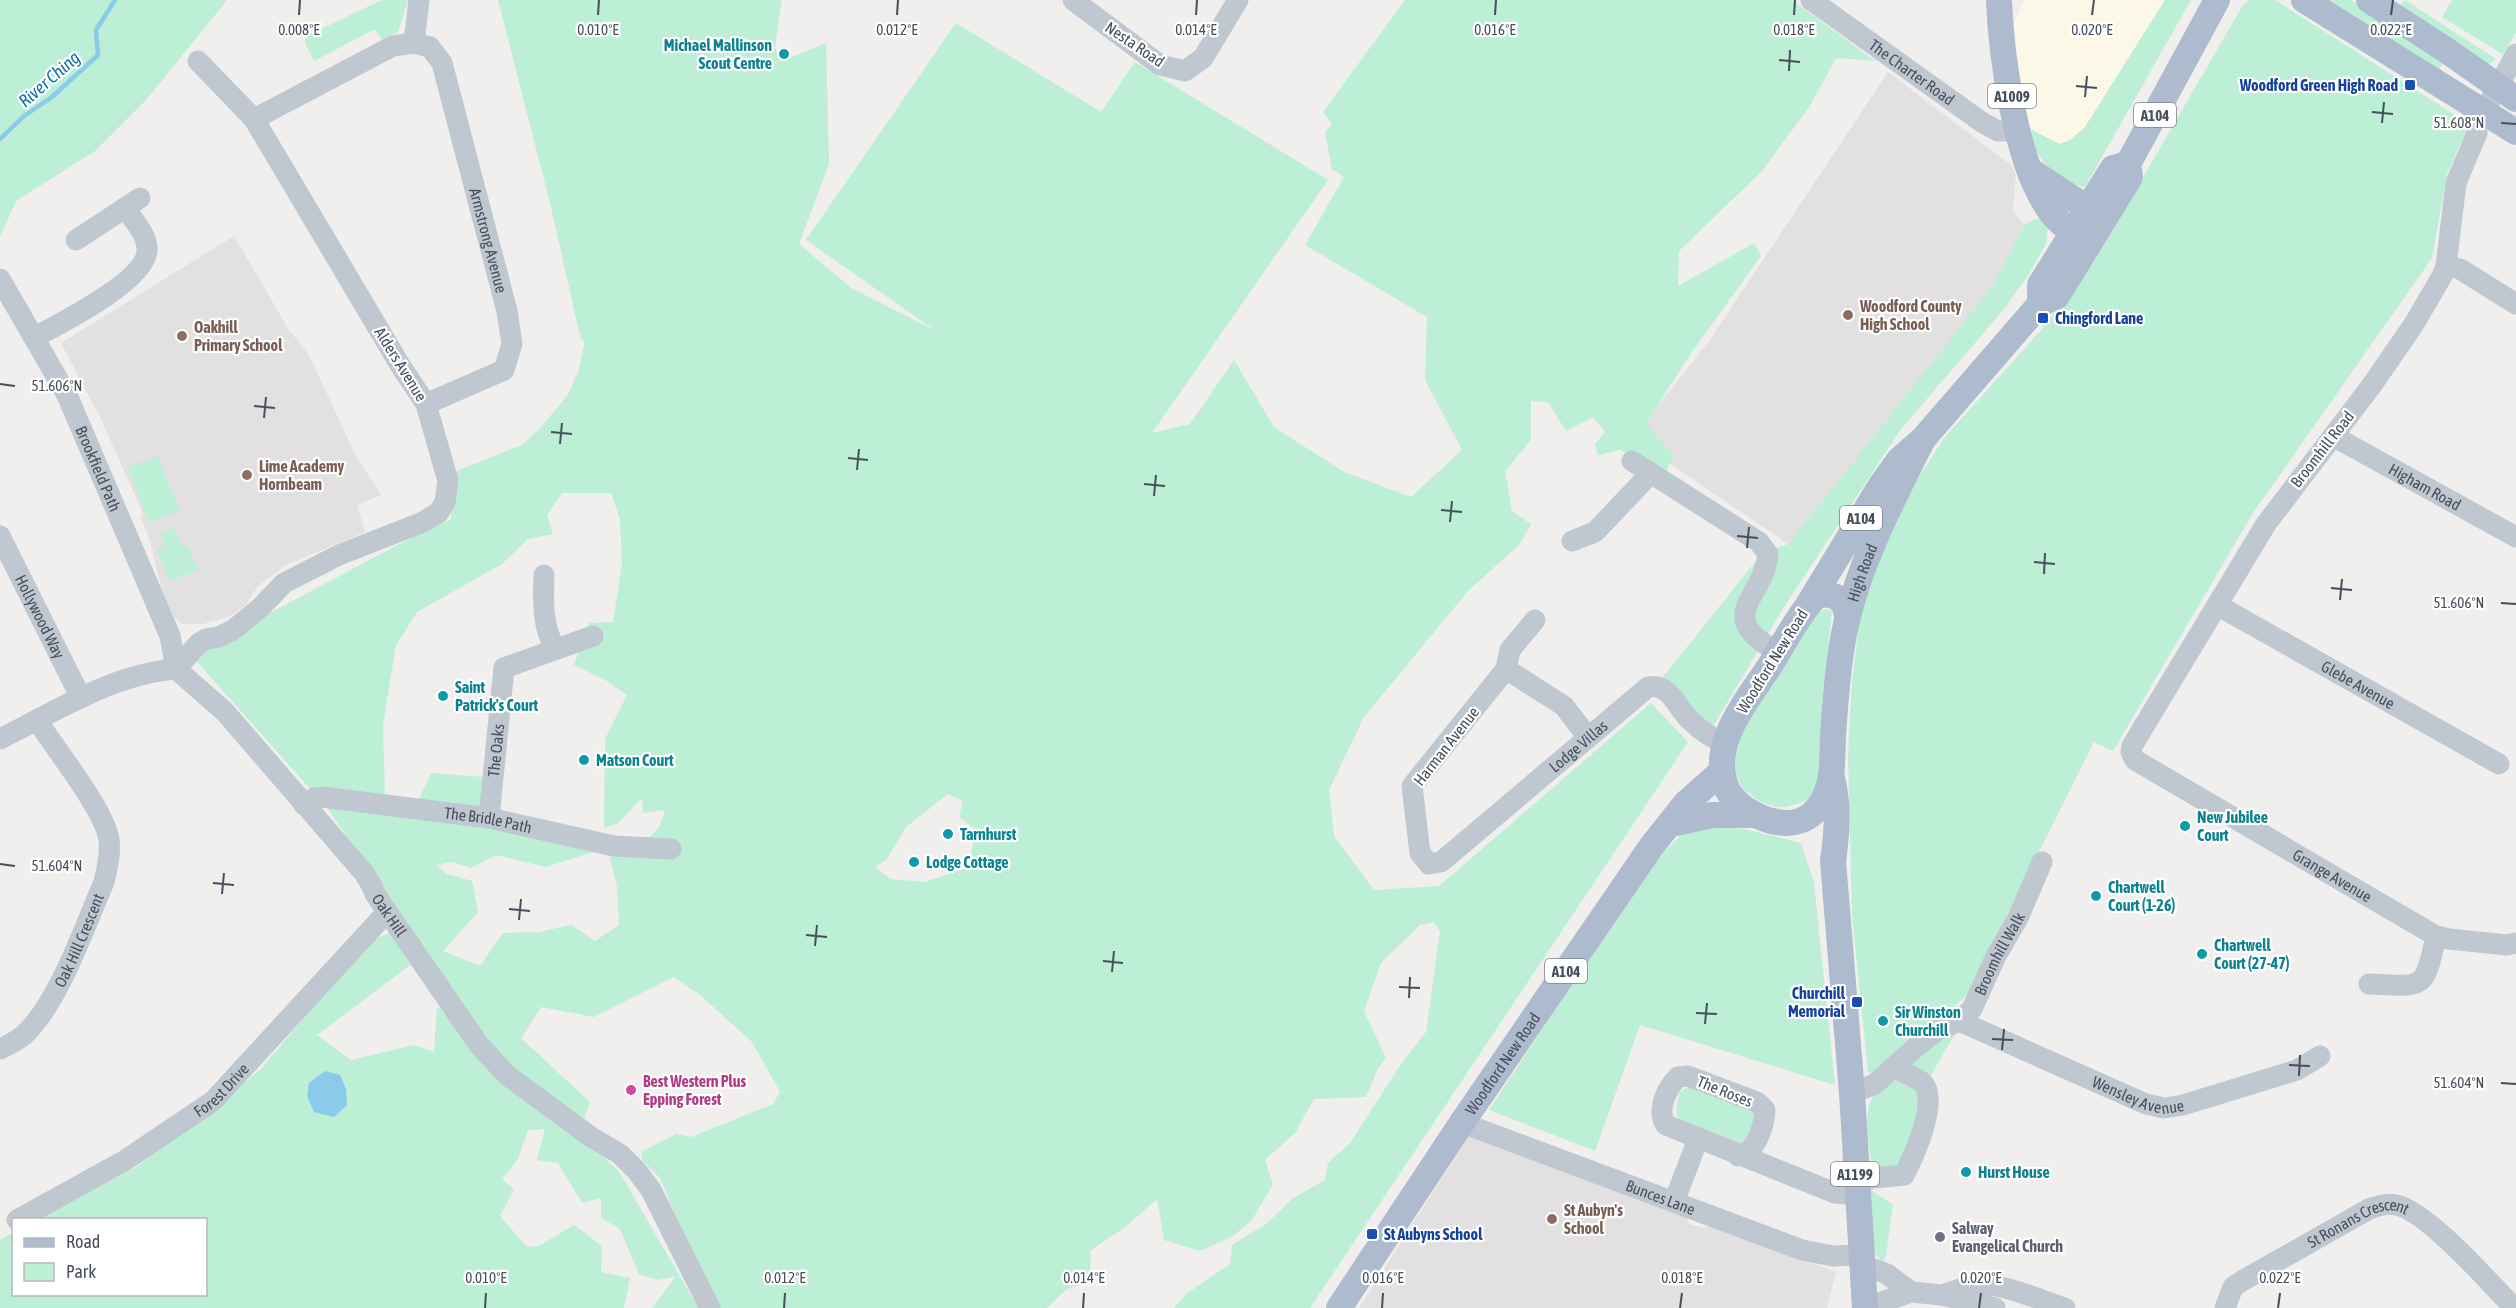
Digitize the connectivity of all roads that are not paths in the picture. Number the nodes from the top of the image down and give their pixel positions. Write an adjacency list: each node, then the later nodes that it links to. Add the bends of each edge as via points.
1 (419, 0): 9 (street)
2 (1073, 0): 3 (street, Nesta Road, via 1160,65 1185,71 1203,58)
3 (1238, 0)
4 (1812, 0): 15 (street, The Charter Road, via 1983,123 1998,131)
5 (1999, 0): 15 (main road, A1009)
6 (2217, 0): 18 (main road, A104, via 2128,164 2113,168)
7 (2304, 0): 14 (main road)
8 (2369, 0): 12 (main road)
9 (414, 43): 13 (street, via 393,46); 25 (street, Armstrong Avenue, via 430,47 442,63 507,310 512,344 504,370)
10 (2516, 54): 12 (street, Broomhill Road)
11 (198, 61): 13 (street, Alders Avenue)
12 (2507, 92): 14 (street, Broomhill Road)
13 (254, 119): 25 (street, Alders Avenue)
14 (2481, 122): 16 (main road); 21 (street, Broomhill Road, via 2456,183)
15 (2019, 131): 17 (main road, A1009)
16 (2516, 132)
17 (2031, 171): 18 (main road); 19 (main road, A1009, via 2048,208)
18 (2096, 214): 19 (main road, A104)
19 (2080, 238): 27 (main road, A104, via 2057,296 2040,304)
20 (76, 240): 24 (street, via 133,203 148,250 134,274 87,309)
21 (2446, 266): 23 (street, via 2460,269); 26 (street, Broomhill Road, via 2414,324)
22 (0, 279): 24 (street, Brookfield Path)
23 (2516, 304)
24 (35, 337): 41 (street, Brookfield Path, via 67,395 106,483 170,636)
25 (426, 404): 41 (street, Alders Avenue, via 448,481 439,512 284,583 233,630 198,644)
26 (2333, 436): 31 (street, Higham Road); 35 (street, Broomhill Road, via 2266,524)
27 (1923, 439): 34 (main road, High Road / A104, via 1899,460 1881,485); 36 (main road, High Road / A104, via 1877,533)
28 (1632, 461): 29 (street)
29 (1650, 474): 32 (street, via 1595,532); 40 (street, via 1759,542 1768,554 1744,612 1749,630)
30 (0, 536): 43 (street, Hollywood Way)
31 (2516, 537)
32 (1572, 542)
33 (544, 575): 39 (street, via 548,638)
34 (1808, 605): 36 (main road, Woodford New Road, via 1819,596 1834,596 1844,604); 40 (main road, Woodford New Road / A104)
35 (2217, 605): 48 (street, Broomhill Road); 49 (street, Glebe Avenue)
36 (1847, 616): 51 (main road, High Road / A1199, via 1838,671)
37 (1535, 620): 42 (street, Harman Avenue, via 1510,650)
38 (593, 636): 39 (street, The Oaks)
39 (556, 649): 54 (street, The Oaks, via 504,668)
40 (1778, 652): 47 (main road, Woodford New Road / A104)
41 (176, 669): 43 (street, via 129,678); 52 (street, Oak Hill, via 225,712)
42 (1506, 669): 45 (street, via 1564,706); 60 (street, Harman Avenue, via 1412,786 1420,853)
43 (81, 698): 44 (street)
44 (37, 720): 46 (street); 66 (street, Oak Hill Crescent, via 102,819 109,840 109,861 104,882 51,1001 22,1037)
45 (1587, 736): 47 (street, Lodge Villas, via 1648,687 1655,686 1670,693 1688,718 1707,735); 60 (street, Lodge Villas, via 1441,862)
46 (0, 739)
47 (1725, 742): 50 (main road, Woodford New Road / A104)
48 (2131, 752): 62 (street, Grange Avenue, via 2135,760)
49 (2499, 764)
50 (1722, 771): 53 (main road, Woodford New Road / A104, via 1736,801); 55 (main road, Woodford New Road / A104, via 1685,804)
51 (1831, 775): 56 (main road, via 1818,809); 58 (main road, A1199, via 1837,802)
52 (304, 805): 54 (street, The Bridle Path, via 322,797); 61 (street, Oak Hill, via 364,873)
53 (1755, 815): 55 (main road, Woodford New Road / A104, via 1712,815); 56 (main road, Woodford New Road / A104)
54 (489, 818): 57 (street, The Bridle Path, via 614,846)
55 (1671, 824): 70 (main road, Woodford New Road / A104, via 1651,847)
56 (1792, 824): 58 (main road, Woodford New Road, via 1809,831)
57 (671, 849)
58 (1833, 861): 69 (main road, A1199)
59 (2042, 862): 65 (street, Broomhill Walk, via 1982,990)
60 (1429, 864)
61 (387, 912): 75 (street, Forest Drive, via 213,1101 124,1161); 80 (street, Oak Hill, via 478,1045 508,1076 620,1154 637,1171 651,1190)
62 (2436, 936): 63 (street, Grange Avenue); 64 (street, via 2428,972 2421,981 2410,986)
63 (2516, 943)
64 (2369, 984)
65 (1959, 1022): 67 (street, Wensley Avenue, via 2146,1104 2164,1108 2297,1070); 68 (street, Broomhill Walk, via 1938,1030)
66 (0, 1049)
67 (2320, 1056)
68 (1895, 1067): 69 (street, Broomhill Walk, via 1875,1084); 73 (street, The Roses, via 1921,1081 1928,1090 1924,1127 1904,1175)
69 (1852, 1093): 73 (main road, A1199)
70 (1463, 1121): 74 (street, Bunces Lane); 81 (main road, Woodford New Road / A104)
71 (1698, 1138): 72 (street, The Roses); 72 (street, The Roses, via 1666,1125 1662,1119 1661,1110 1671,1084 1678,1077 1688,1076 1707,1083 1756,1102 1765,1110 1753,1148 1747,1155); 74 (street)
72 (1738, 1156): 73 (street, The Roses, via 1834,1193)
73 (1856, 1188): 76 (main road, A1199)
74 (1674, 1202): 76 (street, Bunces Lane, via 1812,1253)
75 (20, 1218)
76 (1861, 1259): 77 (street); 82 (main road, A1199)
77 (1911, 1292): 78 (street); 82 (street)
78 (1942, 1295): 79 (street, via 1982,1285); 83 (street)
79 (2063, 1307): 84 (street)
80 (710, 1308)
81 (1339, 1308)
82 (1865, 1308)
83 (1995, 1308)
84 (2039, 1308)
85 (2225, 1308): 86 (street, St Ronans Crescent, via 2233,1287 2242,1281 2384,1204 2398,1205 2440,1233)
86 (2514, 1308)

